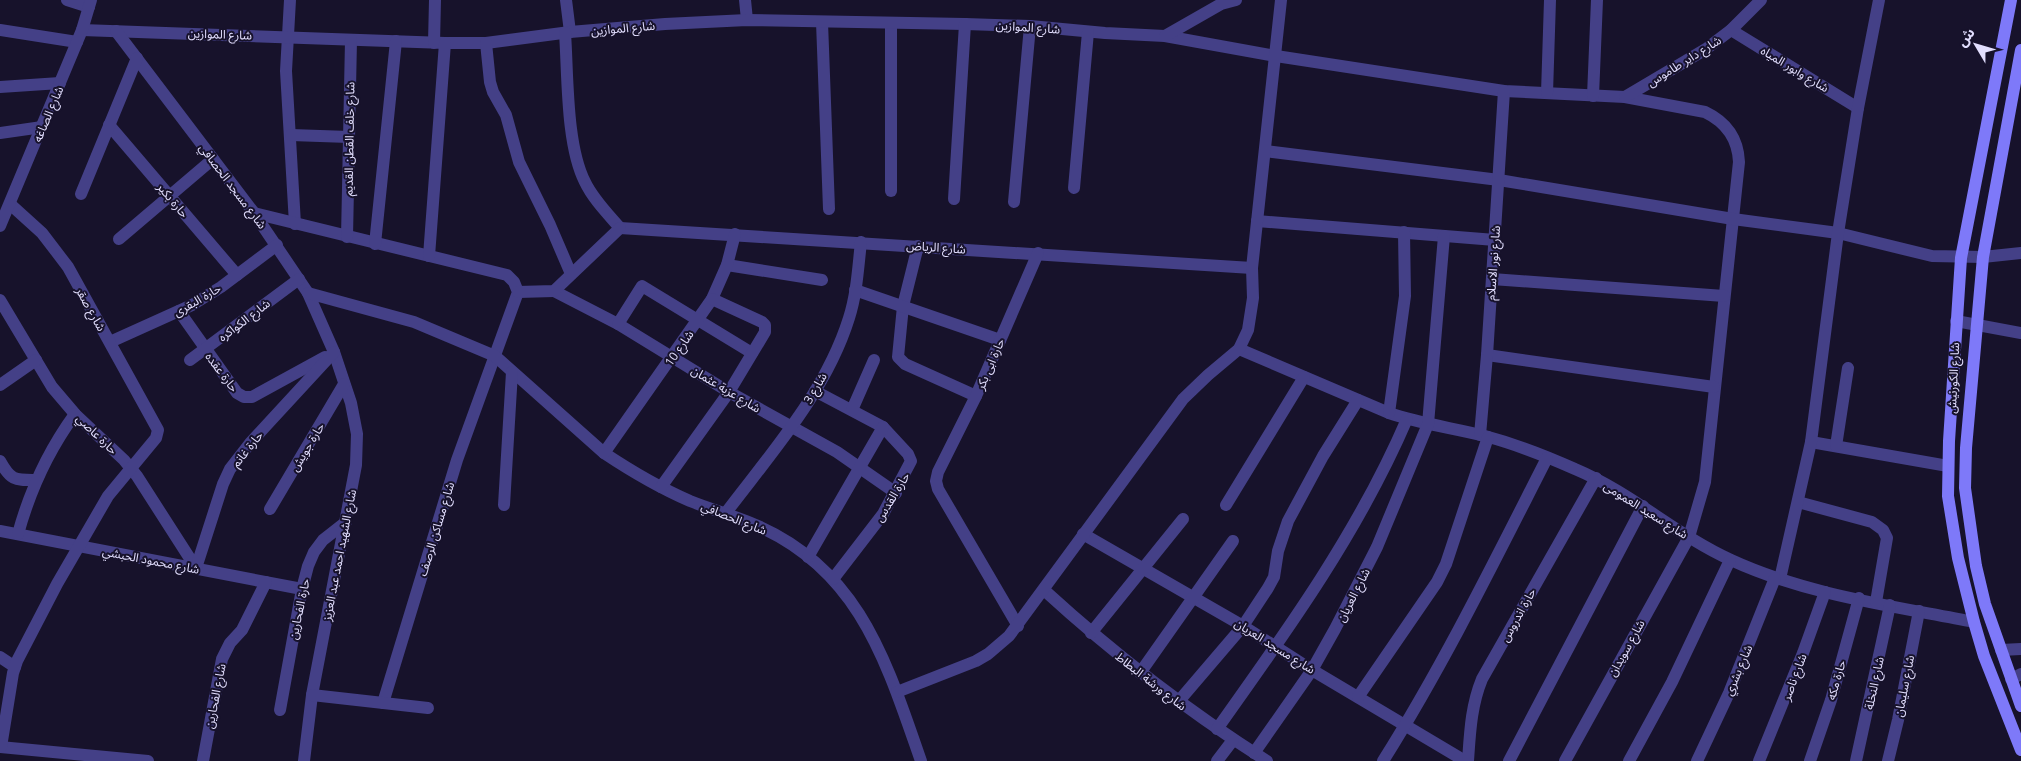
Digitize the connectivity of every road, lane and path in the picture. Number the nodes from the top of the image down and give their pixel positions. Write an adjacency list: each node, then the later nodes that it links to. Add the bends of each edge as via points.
1 (67, 0): 13 (street)
2 (290, 0): 25 (street)
3 (435, 0): 30 (street)
4 (566, 0): 23 (street)
5 (745, 0): 14 (street)
6 (1236, 0): 26 (street, via 1221,4)
7 (1282, 0): 33 (street)
8 (1550, 0): 38 (street)
9 (1597, 0): 39 (street)
10 (1761, 0): 21 (street, شارع داير طاموس)
11 (1879, 0): 41 (street, شارع بشري)
12 (2010, 0): 79 (main road, شارع الكورنيش)
13 (90, 4): 20 (street, شارع الصاغه)
14 (747, 20): 15 (street, شارع الموازين); 23 (street, شارع الموازين)
15 (822, 22): 16 (street, شارع الموازين); 57 (street)
16 (892, 23): 17 (street, شارع الموازين); 51 (street)
17 (965, 24): 18 (street, شارع الموازين); 54 (street)
18 (1030, 26): 24 (street, شارع الموازين); 55 (street)
19 (0, 30): 29 (street)
20 (82, 30): 22 (street, شارع الموازين); 29 (street, شارع الصاغه)
21 (1731, 30): 40 (street, شارع داير طاموس, via 1706,49); 41 (street, شارع وابور المياه)
22 (116, 31): 25 (street, شارع الموازين); 34 (street, شارع مسجد الحصافي)
23 (568, 32): 31 (street, شارع الموازين); 63 (street, via 574,152 585,182)
24 (1088, 32): 26 (street, شارع الموازين); 50 (street)
25 (288, 36): 27 (street, شارع الموازين); 45 (street, via 286,71)
26 (1165, 36): 33 (street, شارع الموازين)
27 (351, 40): 28 (street, شارع الموازين); 46 (street, شارع خلف القطن القديم)
28 (396, 41): 30 (street, شارع الموازين); 72 (street)
29 (77, 42): 35 (street, شارع الصاغه)
30 (439, 43): 31 (street, شارع الموازين); 77 (street)
31 (486, 43): 82 (street, via 493,92 506,115 519,162)
32 (2021, 50): 78 (main road, شارع الكورنيش)
33 (1276, 56): 37 (street, شارع الموازين); 47 (street)
34 (137, 58): 42 (street); 48 (street, شارع مسجد الحصافي)
35 (60, 83): 36 (street); 43 (street, شارع الصاغه)
36 (0, 87)
37 (1504, 91): 38 (street, شارع الموازين); 49 (street, شارع نور الاسلام)
38 (1547, 93): 39 (street, شارع الموازين)
39 (1593, 96): 40 (street, شارع الموازين)
40 (1625, 97): 59 (street, شارع سويدان, via 1705,112 1722,122 1733,137 1739,154)
41 (1858, 108): 65 (street, شارع بشري)
42 (109, 125): 52 (street); 53 (street, حارة بكير)
43 (42, 127): 44 (street); 56 (street, شارع الصاغه)
44 (0, 132)
45 (291, 135): 46 (street); 61 (street)
46 (349, 137): 68 (street, شارع خلف القطن القديم)
47 (1265, 151): 49 (street); 60 (street)
48 (213, 159): 53 (street); 58 (street, شارع مسجد الحصافي)
49 (1499, 180): 59 (street); 70 (street, شارع نور الاسلام)
50 (1074, 188)
51 (892, 191)
52 (81, 194)
53 (170, 196): 69 (street); 83 (street, حارة بكير)
54 (954, 199)
55 (1014, 202)
56 (10, 204): 62 (street, شارع الصاغه); 102 (street, شارع صقر, via 56,249)
57 (829, 209)
58 (254, 213): 61 (street); 73 (street, شارع مسجد الحصافي)
59 (1733, 219): 65 (street); 91 (street, شارع سويدان)
60 (1257, 221): 64 (street); 81 (street)
61 (295, 224): 68 (street)
62 (0, 226)
63 (620, 228): 66 (street, شارع الرياض); 82 (street)
64 (1404, 232): 67 (street); 125 (street, via 1405,296)
65 (1838, 233): 79 (street, via 1932,256); 131 (street, شارع بشري)
66 (734, 234): 71 (street, شارع الرياض); 80 (street, شارع 10)
67 (1444, 236): 70 (street); 127 (street, شارع العريان)
68 (347, 238): 72 (street)
69 (119, 239)
70 (1495, 240): 86 (street, شارع نور الاسلام)
71 (861, 242): 74 (street, شارع الرياض); 87 (street, شارع 3)
72 (375, 244): 77 (street)
73 (277, 245): 83 (street, حارة البقرى); 84 (street, شارع مسجد الحصافي)
74 (918, 246): 76 (street, شارع الرياض); 94 (street)
75 (2021, 253): 78 (street)
76 (1038, 254): 81 (street, شارع الرياض); 101 (street, حارة ابى بكر)
77 (429, 256): 89 (street, via 507,275)
78 (1983, 257): 79 (street); 99 (main road, شارع الكورنيش)
79 (1961, 258): 97 (main road, شارع الكورنيش)
80 (728, 265): 85 (street); 92 (street, شارع 10)
81 (1252, 268): 104 (street, via 1253,298 1248,330)
82 (571, 274): 88 (street)
83 (237, 275): 95 (street, حارة البقرى)
84 (299, 279): 90 (street, شارع مسجد الحصافي); 103 (street, شارع الكواكره)
85 (822, 280)
86 (1492, 280): 91 (street); 107 (street, شارع نور الاسلام)
87 (856, 290): 94 (street); 119 (street, شارع 3, via 846,326)
88 (554, 291): 89 (street); 98 (street, شارع عزبة عثمان)
89 (518, 292): 108 (street, شارع مساكن الرصف)
90 (308, 293): 105 (street, شارع مسجد الحصافي); 108 (street, via 414,322)
91 (1724, 296): 118 (street, شارع سويدان)
92 (712, 299): 96 (street, شارع 10); 106 (street, via 765,325 765,332)
93 (0, 300): 110 (street, حارة عاصي)
94 (903, 306): 101 (street); 121 (street, via 898,350 901,360)
95 (179, 312): 102 (street, حارة البقرى); 103 (street, حارة عقده)
96 (698, 321): 98 (street, via 642,286); 106 (street); 109 (street, شارع 10)
97 (1956, 321): 99 (street); 136 (main road, شارع الكورنيش)
98 (618, 324): 109 (street, شارع عزبة عثمان)
99 (1976, 326): 100 (street); 178 (main road, شارع الكورنيش, via 1965,488 1976,566)
100 (2021, 333)
101 (1000, 340): 121 (street, حارة ابى بكر)
102 (110, 342): 138 (street, شارع صقر, via 158,430 156,438)
103 (205, 349): 105 (street, حارة عقده, via 237,393 248,398); 111 (street, شارع الكواكره)
104 (1239, 349): 115 (street, شارع سعيد العمومى); 153 (street, via 1183,399)
105 (334, 352): 116 (street, شارع الشهيد احمد عبد العزيز); 159 (street, حارة غانم, via 230,469)
106 (752, 354): 120 (street)
107 (1487, 355): 118 (street); 130 (street, شارع نور الاسلام)
108 (495, 356): 114 (street, شارع الحصافي); 188 (street, شارع مساكن الرصف, via 457,460)
109 (673, 357): 120 (street, شارع عزبة عثمان); 133 (street, شارع 10)
110 (36, 360): 117 (street); 124 (street, حارة عاصي, via 52,387)
111 (190, 360)
112 (874, 360): 123 (street)
113 (1848, 368): 132 (street)
114 (512, 372): 133 (street, شارع الحصافي); 144 (street)
115 (1304, 377): 122 (street, شارع سعيد العمومى); 145 (street)
116 (344, 384): 147 (street, حارة جويش); 150 (street, شارع الشهيد احمد عبد العزيز, via 355,418 358,449)
117 (0, 385)
118 (1714, 387): 154 (street, شارع سويدان, via 1706,482)
119 (816, 391): 123 (street, حارة القدس); 128 (street, شارع 3)
120 (729, 392): 128 (street, شارع عزبة عثمان); 141 (street)
121 (976, 396): 173 (street, حارة ابى بكر, via 936,481)
122 (1358, 400): 125 (street, شارع سعيد العمومى); 174 (street, via 1288,521 1274,576)
123 (852, 410): 129 (street, حارة القدس)
124 (75, 414): 138 (street, حارة عاصي); 140 (street, via 50,451)
125 (1389, 414): 126 (street, شارع سعيد العمومى)
126 (1407, 419): 127 (street, شارع سعيد العمومى); 176 (street, via 1353,526)
127 (1428, 424): 130 (street, شارع سعيد العمومى); 181 (street, شارع العريان, via 1376,547)
128 (790, 427): 137 (street, شارع عزبة عثمان); 148 (street, شارع 3)
129 (883, 427): 137 (street); 142 (street, حارة القدس, via 911,461)
130 (1484, 436): 134 (street, شارع سعيد العمومى); 186 (street, شارع نور الاسلام, via 1446,564)
131 (1811, 442): 132 (street); 143 (street, شارع بشري)
132 (1836, 446): 136 (street)
133 (604, 453): 141 (street, شارع الحصافي)
134 (1547, 458): 139 (street, شارع سعيد العمومى); 192 (street, via 1486,579)
135 (0, 461): 140 (street, via 10,477)
136 (1948, 466): 172 (main road, شارع الكورنيش, via 1952,527)
137 (861, 467): 142 (street, شارع عزبة عثمان); 157 (street)
138 (130, 468): 156 (street, via 108,496); 159 (street, حارة عاصي)
139 (1596, 478): 146 (street, شارع سعيد العمومى); 206 (street, حارة اندروس, via 1482,679 1472,713)
140 (36, 480): 152 (street)
141 (661, 487): 148 (street, شارع الحصافي)
142 (896, 493): 161 (street, حارة القدس)
143 (1798, 502): 162 (street, شارع بشري); 169 (street, via 1872,522 1883,530 1887,538)
144 (504, 505)
145 (1226, 505)
146 (1643, 506): 154 (street, شارع سعيد العمومى); 207 (street)
147 (270, 510)
148 (725, 514): 157 (street, شارع الحصافي, via 780,537)
149 (1183, 519): 160 (street)
150 (346, 522): 164 (street, حارة الفحارين, via 323,540 314,552); 185 (street, شارع الشهيد احمد عبد العزيز)
151 (0, 531): 152 (street, شارع محمود الحبشي)
152 (18, 534): 156 (street, شارع محمود الحبشي)
153 (1083, 534): 160 (street, شارع مسجد العريان); 165 (street)
154 (1688, 537): 158 (street, شارع سعيد العمومى); 208 (street, شارع سويدان)
155 (1233, 542): 167 (street)
156 (79, 546): 159 (street, شارع محمود الحبشي); 180 (street)
157 (808, 557): 161 (street, شارع الحصافي)
158 (1730, 560): 162 (street, شارع سعيد العمومى); 209 (street, via 1672,682)
159 (196, 568): 163 (street, شارع محمود الحبشي)
160 (1144, 569): 167 (street, شارع مسجد العريان); 175 (street)
161 (833, 579): 184 (street, شارع الحصافي, via 870,630)
162 (1778, 579): 166 (street, شارع سعيد العمومى); 210 (street, شارع بشري)
163 (266, 582): 164 (street, شارع محمود الحبشي); 200 (street, شارع الفحارين, via 242,630 222,659)
164 (302, 589): 191 (street, حارة الفحارين)
165 (1044, 590): 173 (street); 175 (street, شارع ورشة البطاط)
166 (1825, 592): 168 (street, شارع سعيد العمومى); 211 (street, شارع ناصر)
167 (1195, 598): 174 (street, شارع مسجد العريان); 182 (street)
168 (1859, 598): 169 (street, شارع سعيد العمومى); 212 (street, حارة مكه, via 1831,700)
169 (1876, 602): 170 (street, شارع سعيد العمومى)
170 (1890, 605): 171 (street, شارع سعيد العمومى); 213 (street, شارع النخلة)
171 (1919, 611): 172 (street, شارع سعيد العمومى); 214 (street, شارع سليمان)
172 (1974, 622): 196 (main road, شارع الكورنيش)
173 (1018, 626): 184 (street, via 999,646 976,661)
174 (1243, 626): 176 (street, شارع مسجد العريان); 187 (street)
175 (1091, 633): 182 (street, شارع ورشة البطاط)
176 (1276, 646): 181 (street, شارع مسجد العريان); 193 (street)
177 (2021, 649): 178 (street)
178 (2001, 650): 183 (main road, شارع الكورنيش)
179 (0, 657): 180 (street)
180 (15, 668): 195 (street)
181 (1312, 670): 186 (street, شارع مسجد العريان); 197 (street, شارع العريان)
182 (1140, 673): 187 (street, شارع ورشة البطاط)
183 (2016, 677): 189 (main road, شارع الكورنيش)
184 (898, 692): 202 (street, شارع الحصافي)
185 (312, 695): 188 (street); 201 (street, شارع الشهيد احمد عبد العزيز)
186 (1358, 697): 192 (street, شارع مسجد العريان)
187 (1178, 702): 193 (street, شارع ورشة البطاط)
188 (383, 703): 190 (street)
189 (2021, 706)
190 (428, 708)
191 (280, 710)
192 (1405, 726): 205 (street); 206 (street, شارع مسجد العريان)
193 (1217, 729): 194 (street, شارع ورشة البطاط)
194 (1233, 740): 197 (street, شارع ورشة البطاط); 203 (street)
195 (0, 747): 198 (street)
196 (2021, 750)
197 (1254, 753): 204 (street, شارع ورشة البطاط)
198 (126, 760): 199 (street)
199 (148, 761)
200 (203, 761)
201 (304, 761)
202 (921, 761)
203 (1217, 761)
204 (1266, 761)
205 (1384, 761)
206 (1467, 761)
207 (1509, 761)
208 (1565, 761)
209 (1629, 761)
210 (1697, 761)
211 (1759, 761)
212 (1810, 761)
213 (1856, 761)
214 (1888, 761)

